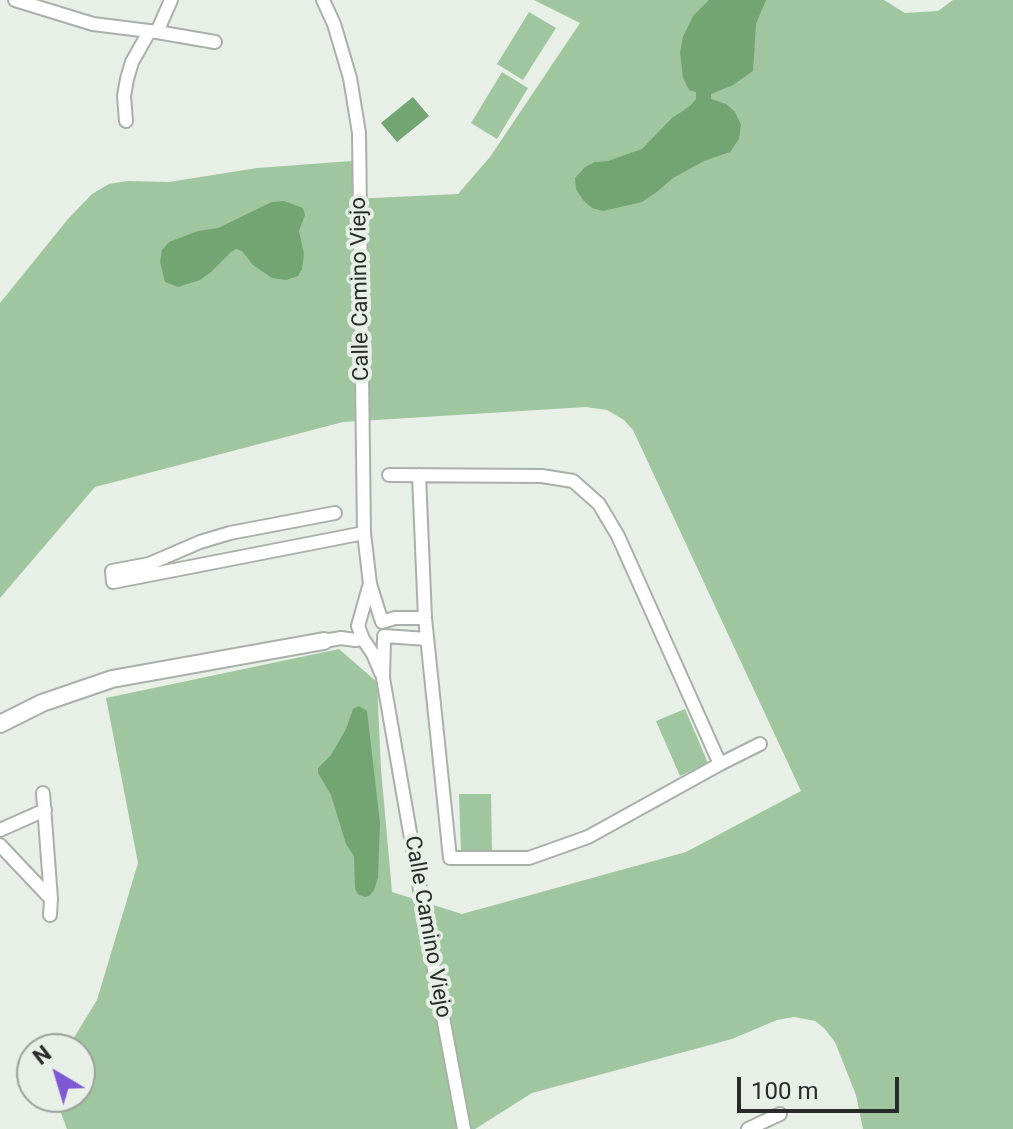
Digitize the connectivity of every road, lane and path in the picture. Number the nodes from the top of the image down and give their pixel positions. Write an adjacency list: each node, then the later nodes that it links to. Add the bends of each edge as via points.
1 (15, 0): 4 (street, via 93,24)
2 (171, 0): 4 (street)
3 (323, 0): 10 (street, Calle Camino Viejo, via 350,78 359,133)
4 (153, 32): 5 (street); 6 (street, via 132,62 124,96)
5 (215, 42)
6 (126, 121)
7 (389, 475): 8 (street)
8 (419, 475): 12 (street); 22 (street, via 542,476 573,481 599,504)
9 (335, 513): 10 (street, via 200,542 149,564 112,571 113,582)
10 (364, 533): 11 (street, Calle Camino Viejo)
11 (370, 584): 13 (street, Calle Camino Viejo); 14 (street, Calle Camino Viejo)
12 (425, 618): 13 (street); 16 (street)
13 (381, 621): 14 (street, via 371,615); 15 (street)
14 (359, 624): 17 (street); 18 (street)
15 (384, 637): 16 (street); 18 (street, via 372,646); 19 (street, Calle Camino Viejo)
16 (427, 639): 22 (street, via 450,858 529,858 588,837)
17 (324, 641): 18 (street); 20 (street, via 112,679)
18 (365, 642): 19 (street, Calle Camino Viejo)
19 (383, 678): 30 (street, Calle Camino Viejo)
20 (0, 724)
21 (760, 744): 22 (street)
22 (720, 764)
23 (43, 793): 24 (street)
24 (45, 810): 25 (street); 27 (street)
25 (0, 830)
26 (0, 845): 27 (street)
27 (51, 899): 28 (street)
28 (50, 915)
29 (780, 1114): 31 (street)
30 (464, 1129)
31 (748, 1129)

